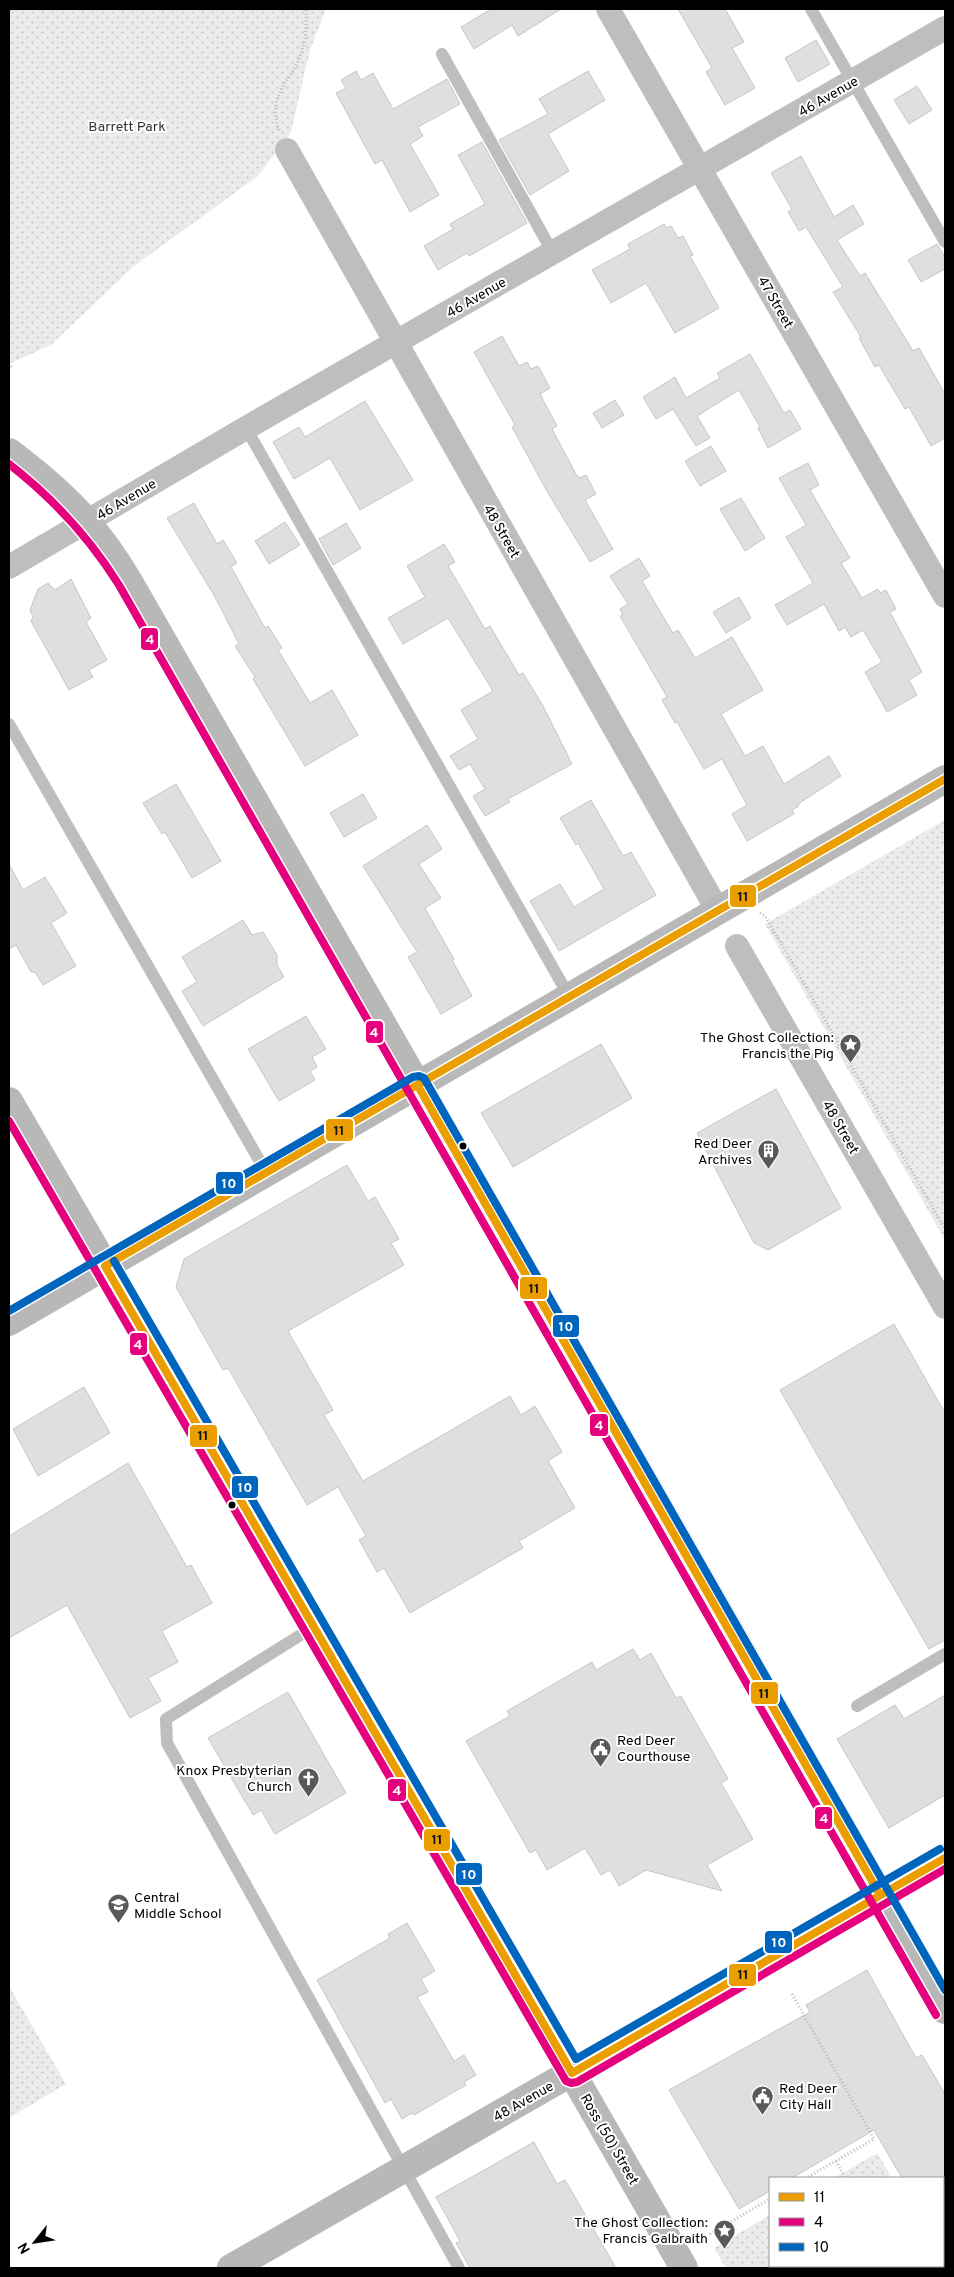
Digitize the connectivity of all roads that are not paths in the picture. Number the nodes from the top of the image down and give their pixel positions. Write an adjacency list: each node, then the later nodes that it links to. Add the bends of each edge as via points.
1 (608, 9): 7 (street, 47 Street)
2 (811, 9): 5 (lane)
3 (945, 28): 5 (street, 46 Avenue)
4 (442, 54): 9 (lane)
5 (853, 81): 7 (street, 46 Avenue); 8 (lane)
6 (286, 150): 10 (street, 48 Street)
7 (700, 169): 9 (street, 46 Avenue); 15 (street, 47 Street)
8 (945, 242)
9 (553, 253): 10 (street, 46 Avenue)
10 (395, 343): 11 (street, 46 Avenue); 18 (street, 48 Street)
11 (246, 428): 13 (street, 46 Avenue); 20 (lane)
12 (9, 452): 13 (main road, via 42,477)
13 (88, 522): 14 (street, 46 Avenue); 21 (main road, via 128,580)
14 (9, 567)
15 (945, 596)
16 (9, 724): 23 (lane)
17 (945, 779): 18 (main road)
18 (718, 911): 20 (main road)
19 (737, 946): 25 (street, 48 Street)
20 (570, 998): 21 (main road)
21 (418, 1086): 23 (main road); 31 (main road)
22 (9, 1101): 24 (main road, Ross (50) Street)
23 (266, 1172): 24 (main road)
24 (105, 1266): 26 (main road); 27 (main road, Ross (50) Street)
25 (945, 1308)
26 (9, 1322)
27 (314, 1626): 33 (main road, Ross (50) Street); 34 (lane, via 166,1719 167,1743)
28 (945, 1654): 29 (lane)
29 (857, 1706)
30 (945, 1858): 31 (main road, 48 Avenue)
31 (880, 1895): 32 (main road); 33 (main road, 48 Avenue)
32 (945, 2010)
33 (572, 2073): 34 (main road, 48 Avenue); 37 (main road, Ross (50) Street)
34 (404, 2170): 35 (main road, 48 Avenue); 36 (lane)
35 (243, 2265)
36 (459, 2268)
37 (684, 2268)

